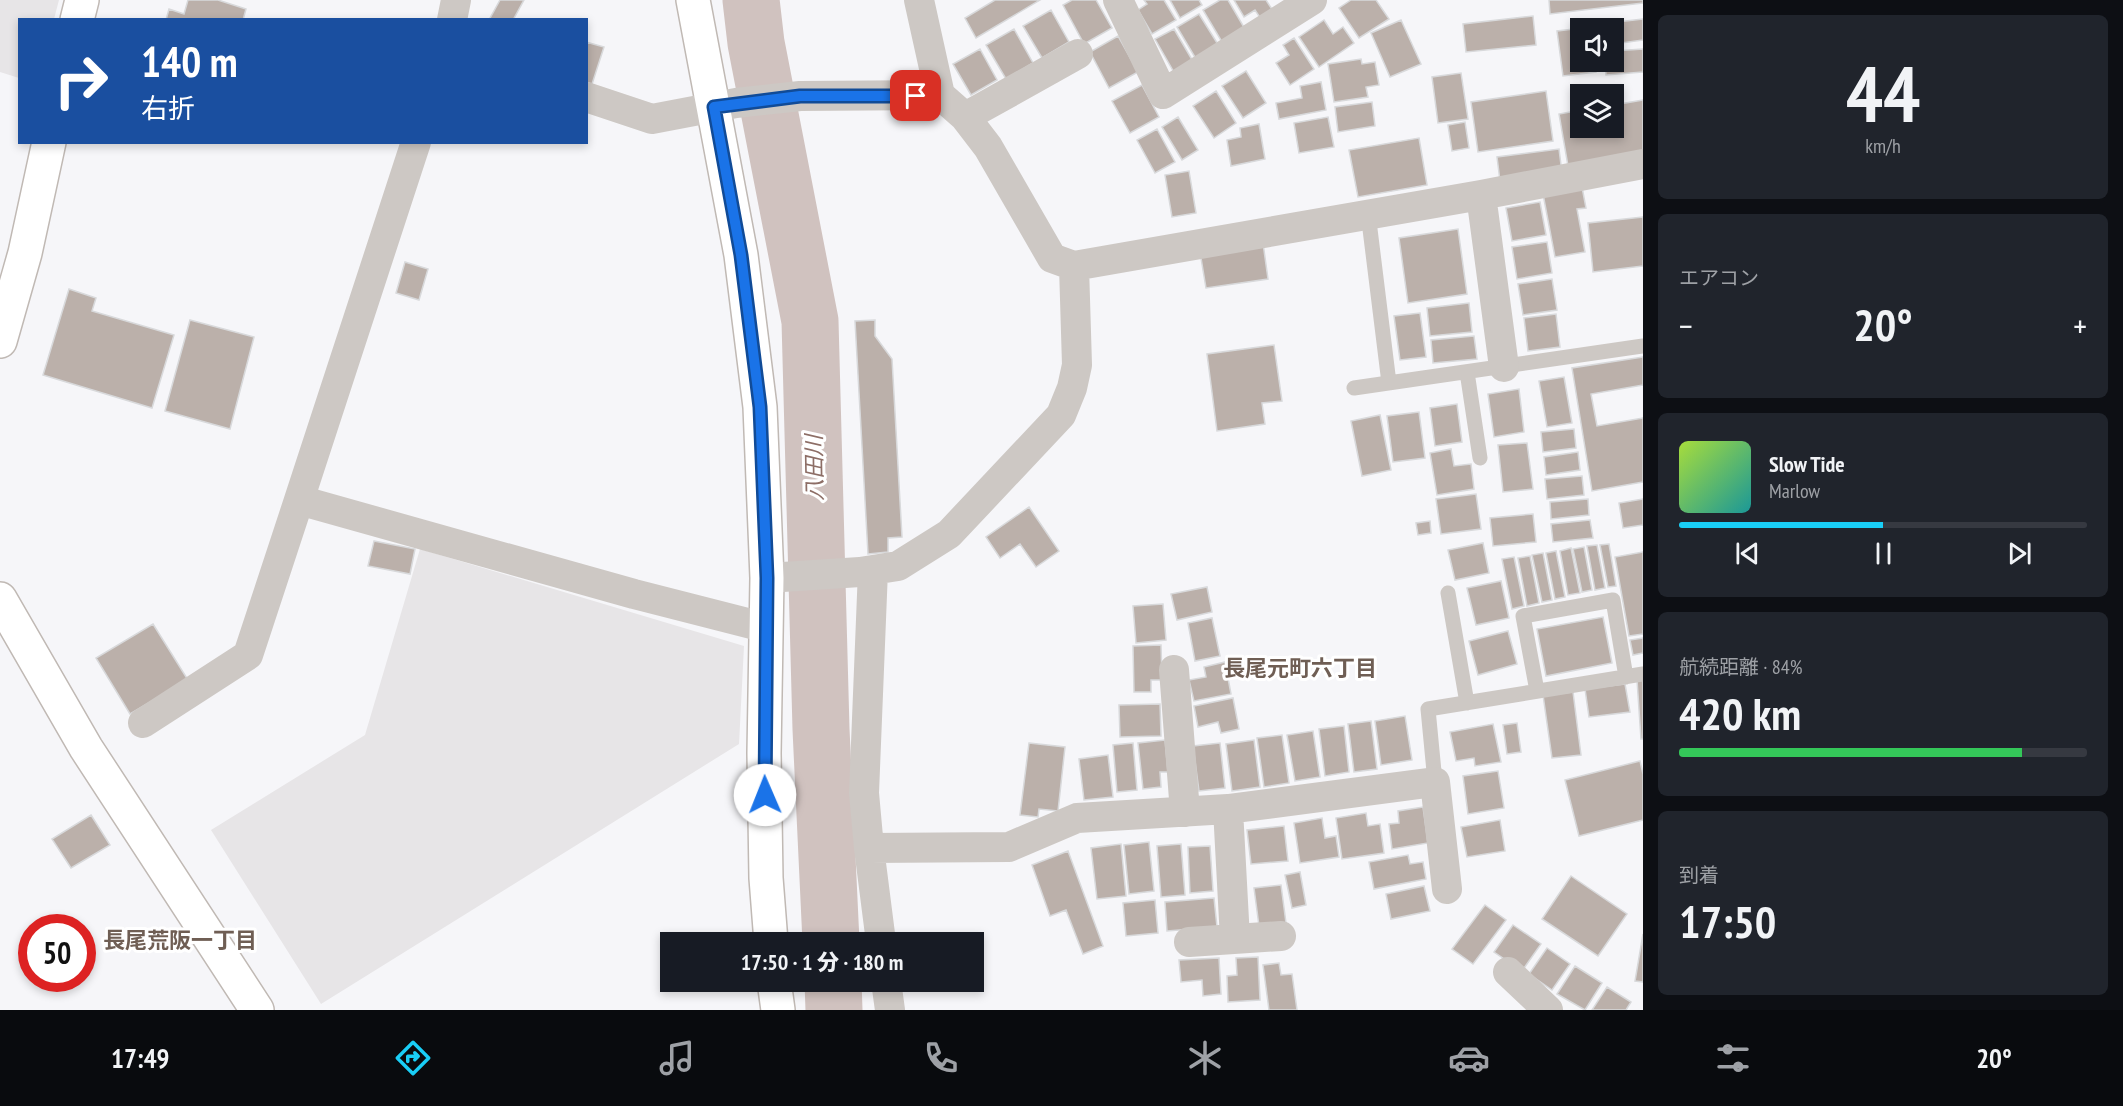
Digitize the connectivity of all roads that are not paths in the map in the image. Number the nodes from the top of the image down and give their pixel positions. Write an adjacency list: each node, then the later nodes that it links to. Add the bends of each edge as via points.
1 (82, 0): 7 (main road)
2 (456, 0): 8 (street)
3 (693, 0): 12 (main road)
4 (919, 0): 10 (street)
5 (1118, 0): 6 (street, via 1163,94)
6 (1312, 0)
7 (78, 18)
8 (452, 18)
9 (1078, 54): 13 (street)
10 (940, 95): 12 (street, via 800,96); 13 (street)
11 (588, 99): 12 (street, via 652,119)
12 (725, 105): 29 (main road)
13 (965, 117): 19 (street, via 988,147 1052,258)
14 (50, 144): 20 (main road)
15 (415, 144): 27 (street)
16 (1643, 164): 17 (street)
17 (1481, 195): 18 (street); 22 (street)
18 (1368, 213): 19 (street); 24 (lane)
19 (1074, 266): 28 (street, via 1077,364 1061,415 949,534 898,567)
20 (0, 342)
21 (1643, 346): 22 (lane)
22 (1504, 367): 23 (lane)
23 (1467, 372): 24 (lane); 26 (lane)
24 (1389, 383): 25 (lane)
25 (1354, 388)
26 (1480, 458)
27 (299, 500): 32 (street); 38 (street, via 248,655)
28 (867, 571): 29 (street); 42 (street, via 864,793)
29 (781, 577): 32 (main road)
30 (1448, 593): 37 (lane)
31 (0, 599): 52 (main road, via 86,748)
32 (767, 628): 44 (main road, via 764,753)
33 (1174, 670): 41 (street)
34 (1643, 674): 35 (lane)
35 (1626, 676): 36 (lane); 36 (lane, via 1613,600 1523,616)
36 (1537, 691): 37 (lane)
37 (1467, 703): 39 (lane, via 1428,709)
38 (143, 723)
39 (1435, 782): 40 (street); 43 (street)
40 (1228, 809): 41 (street); 47 (street)
41 (1185, 812): 42 (street, via 1077,818 1009,847)
42 (869, 848): 45 (street)
43 (1448, 889)
44 (770, 932)
45 (880, 932)
46 (1281, 936): 47 (street)
47 (1235, 939): 48 (street)
48 (1189, 942)
49 (1508, 972): 55 (street)
50 (776, 992): 53 (main road)
51 (888, 992): 54 (street)
52 (257, 1010)
53 (778, 1010)
54 (890, 1010)
55 (1548, 1010)

